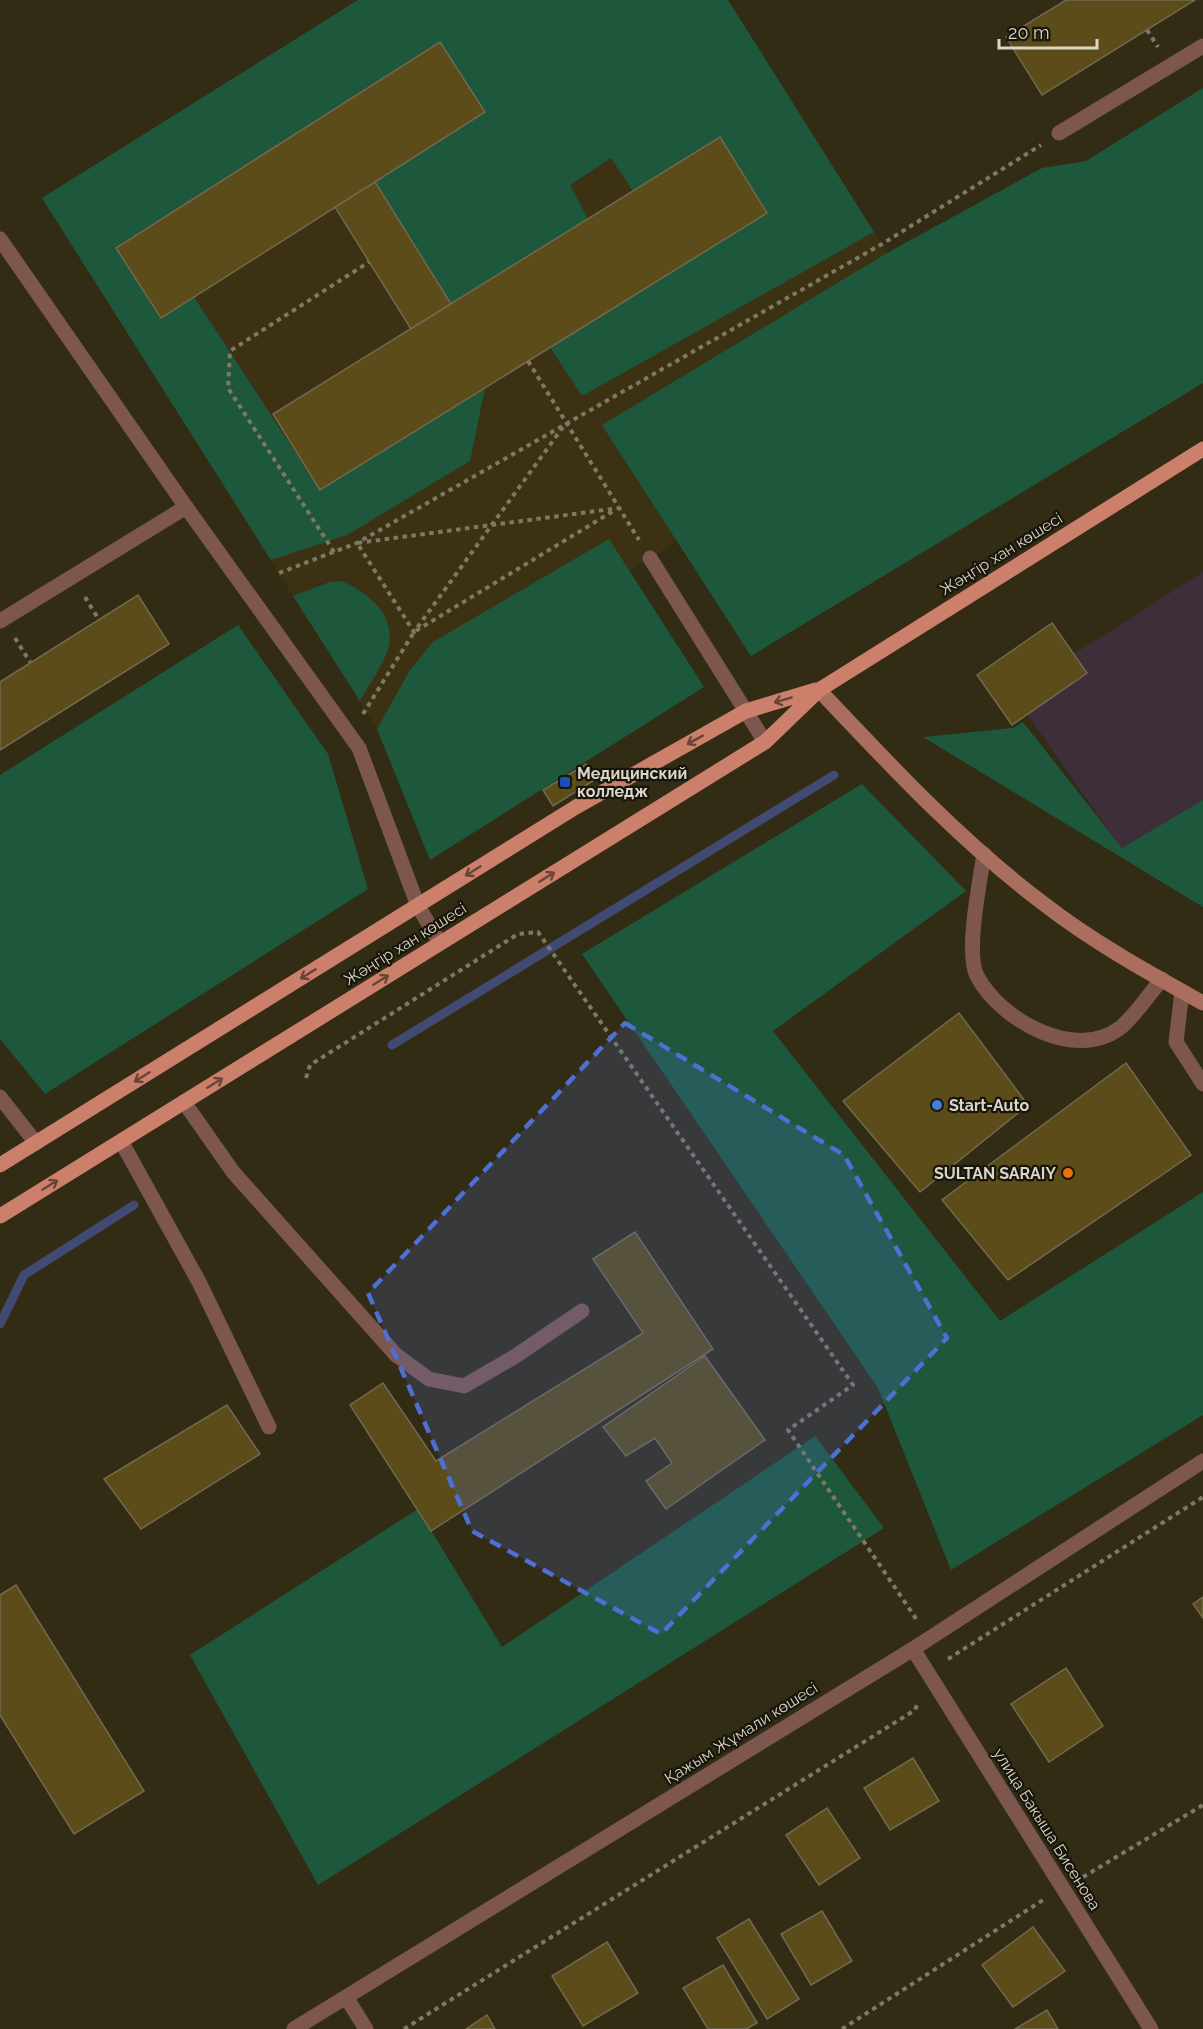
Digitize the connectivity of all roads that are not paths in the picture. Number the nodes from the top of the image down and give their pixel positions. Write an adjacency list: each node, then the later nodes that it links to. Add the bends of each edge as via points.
1 (1203, 46): 2 (street)
2 (1059, 133)
3 (0, 239): 5 (street)
4 (1203, 449): 8 (main road, Жәңгір хан көшесі)
5 (186, 507): 7 (street); 12 (street, via 359,748)
6 (650, 558): 9 (street)
7 (0, 621)
8 (819, 690): 9 (main road, Жәңгір хан көшесі, one-way to 9); 10 (main road, Жәңгір хан көшесі); 11 (main road, via 923,801)
9 (746, 711): 10 (street); 12 (main road, Жәңгір хан көшесі, one-way to 12, via 576,807)
10 (765, 742): 13 (main road, Жәңгір хан көшесі, one-way to 10)
11 (984, 854): 14 (main road, via 1043,904); 14 (street, via 972,934 976,975 1000,1003 1035,1030 1065,1040 1092,1041 1120,1028)
12 (418, 906): 13 (street); 21 (main road, Жәңгір хан көшесі, one-way to 21)
13 (440, 944): 19 (main road, Жәңгір хан көшесі, one-way to 13)
14 (1162, 979): 15 (main road)
15 (1182, 991): 16 (main road); 17 (street, via 1176,1042)
16 (1203, 1003)
17 (1203, 1084)
18 (0, 1097): 21 (street)
19 (184, 1102): 20 (main road, Жәңгір хан көшесі); 24 (street, via 241,1180 396,1355 429,1379 464,1386)
20 (121, 1141): 23 (main road, Жәңгір хан көшесі, one-way to 20); 25 (street, via 199,1282)
21 (36, 1143): 22 (main road, Жәңгір хан көшесі)
22 (0, 1165)
23 (0, 1216)
24 (582, 1311)
25 (269, 1426)
26 (1203, 1461): 27 (street, Қажым Жұмали көшесі)
27 (913, 1649): 28 (street, Қажым Жұмали көшесі); 31 (street, улица Бакыша Бисенова)
28 (346, 1997): 29 (street, Қажым Жұмали көшесі); 30 (street)
29 (294, 2029)
30 (366, 2029)
31 (1151, 2029)

